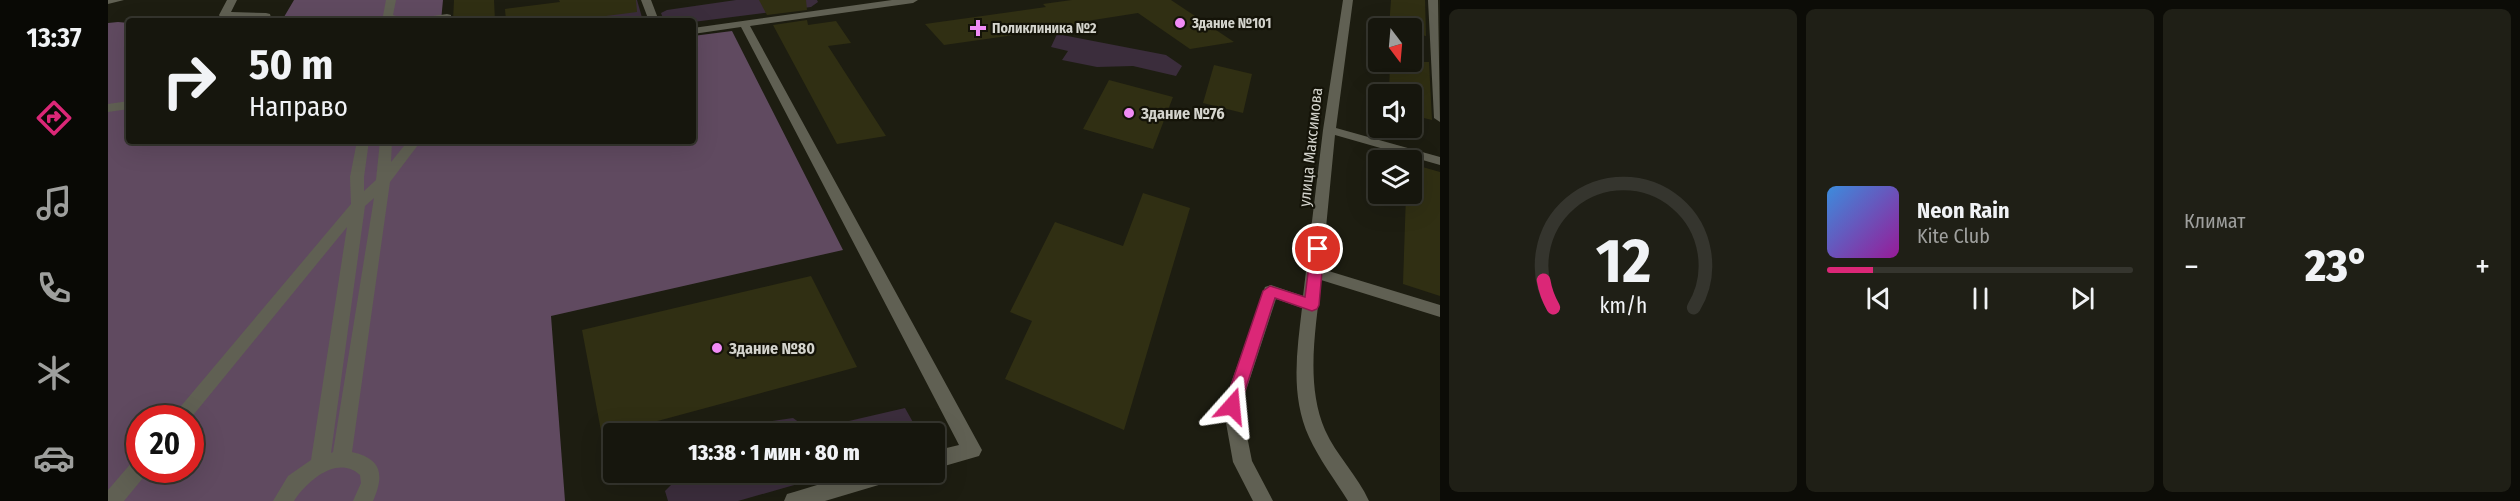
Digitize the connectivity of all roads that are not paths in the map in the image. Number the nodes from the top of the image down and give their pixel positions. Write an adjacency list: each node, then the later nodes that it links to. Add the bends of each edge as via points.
1 (119, 0): 9 (street)
2 (232, 0): 13 (street, via 224,15)
3 (391, 0): 14 (street)
4 (646, 0): 16 (street)
5 (834, 0): 11 (street)
6 (914, 0): 10 (street)
7 (1348, 0): 22 (street, улица Максимова)
8 (1433, 0): 21 (street)
9 (108, 1)
10 (858, 4): 11 (street)
11 (842, 10): 17 (street)
12 (447, 17): 15 (street)
13 (266, 18)
14 (386, 18)
15 (440, 18)
16 (653, 18)
17 (744, 24): 18 (street); 33 (street, via 972,450)
18 (696, 31)
19 (126, 105): 20 (street)
20 (108, 108)
21 (1440, 118)
22 (1329, 130): 26 (street); 29 (street, улица Максимова)
23 (362, 144): 28 (street, via 357,177)
24 (386, 144): 27 (street)
25 (413, 144): 27 (street)
26 (1440, 161)
27 (383, 181): 28 (street); 34 (street)
28 (358, 205): 32 (street); 35 (street)
29 (1315, 273): 30 (street, улица Максимова); 31 (street)
30 (1312, 305): 42 (street, via 1270,291 1232,406 1243,462); 43 (street, улица Максимова, via 1304,364 1306,397 1317,434)
31 (1440, 311)
32 (191, 405)
33 (945, 457)
34 (342, 458): 35 (street); 40 (street, via 354,459 369,472 370,483)
35 (320, 463): 39 (street, via 296,480)
36 (126, 483): 38 (street)
37 (855, 483): 41 (street)
38 (111, 501)
39 (283, 501)
40 (363, 501)
41 (794, 501)
42 (1263, 501)
43 (1359, 501)

